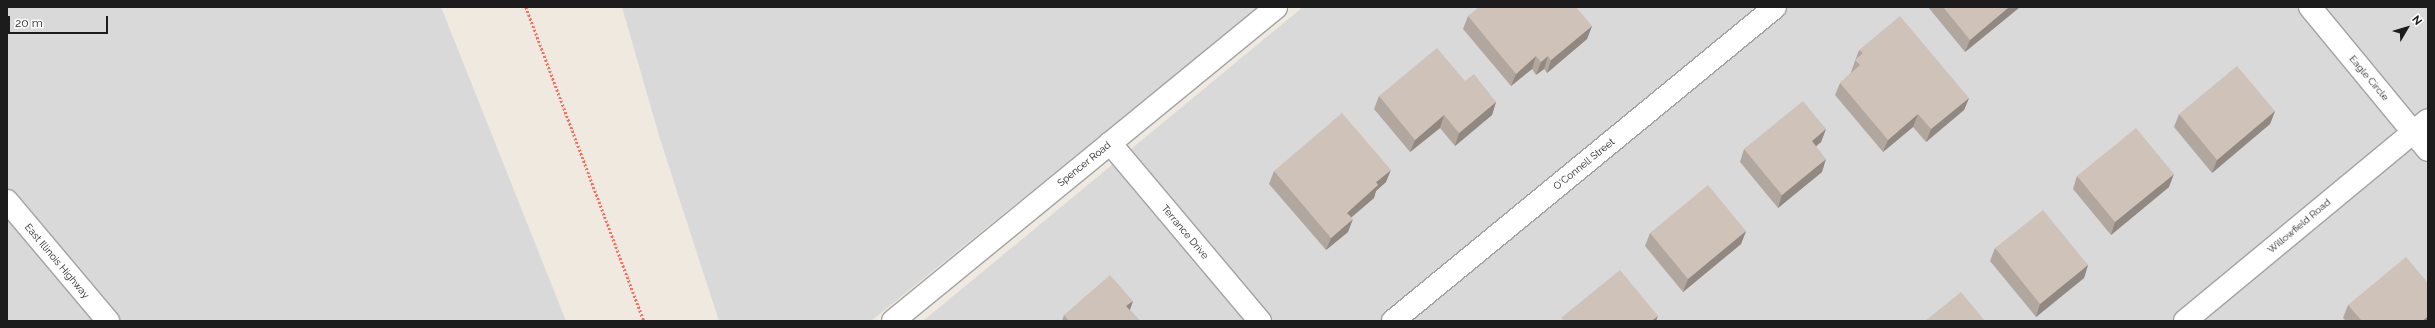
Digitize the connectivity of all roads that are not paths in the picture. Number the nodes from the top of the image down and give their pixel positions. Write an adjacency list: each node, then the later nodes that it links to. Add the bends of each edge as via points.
1 (1276, 7): 5 (street, Spencer Road)
2 (1776, 7): 11 (street, O'Connell Street)
3 (2310, 7): 4 (street, Eagle Circle)
4 (2420, 126): 6 (street, Eagle Circle); 12 (street, Willowfield Road)
5 (1110, 143): 9 (street, Spencer Road); 10 (street, Terrance Drive)
6 (2428, 150)
7 (7, 201): 8 (street, East Illinois Highway)
8 (108, 321)
9 (893, 321)
10 (1260, 321)
11 (1393, 321)
12 (2185, 321)

